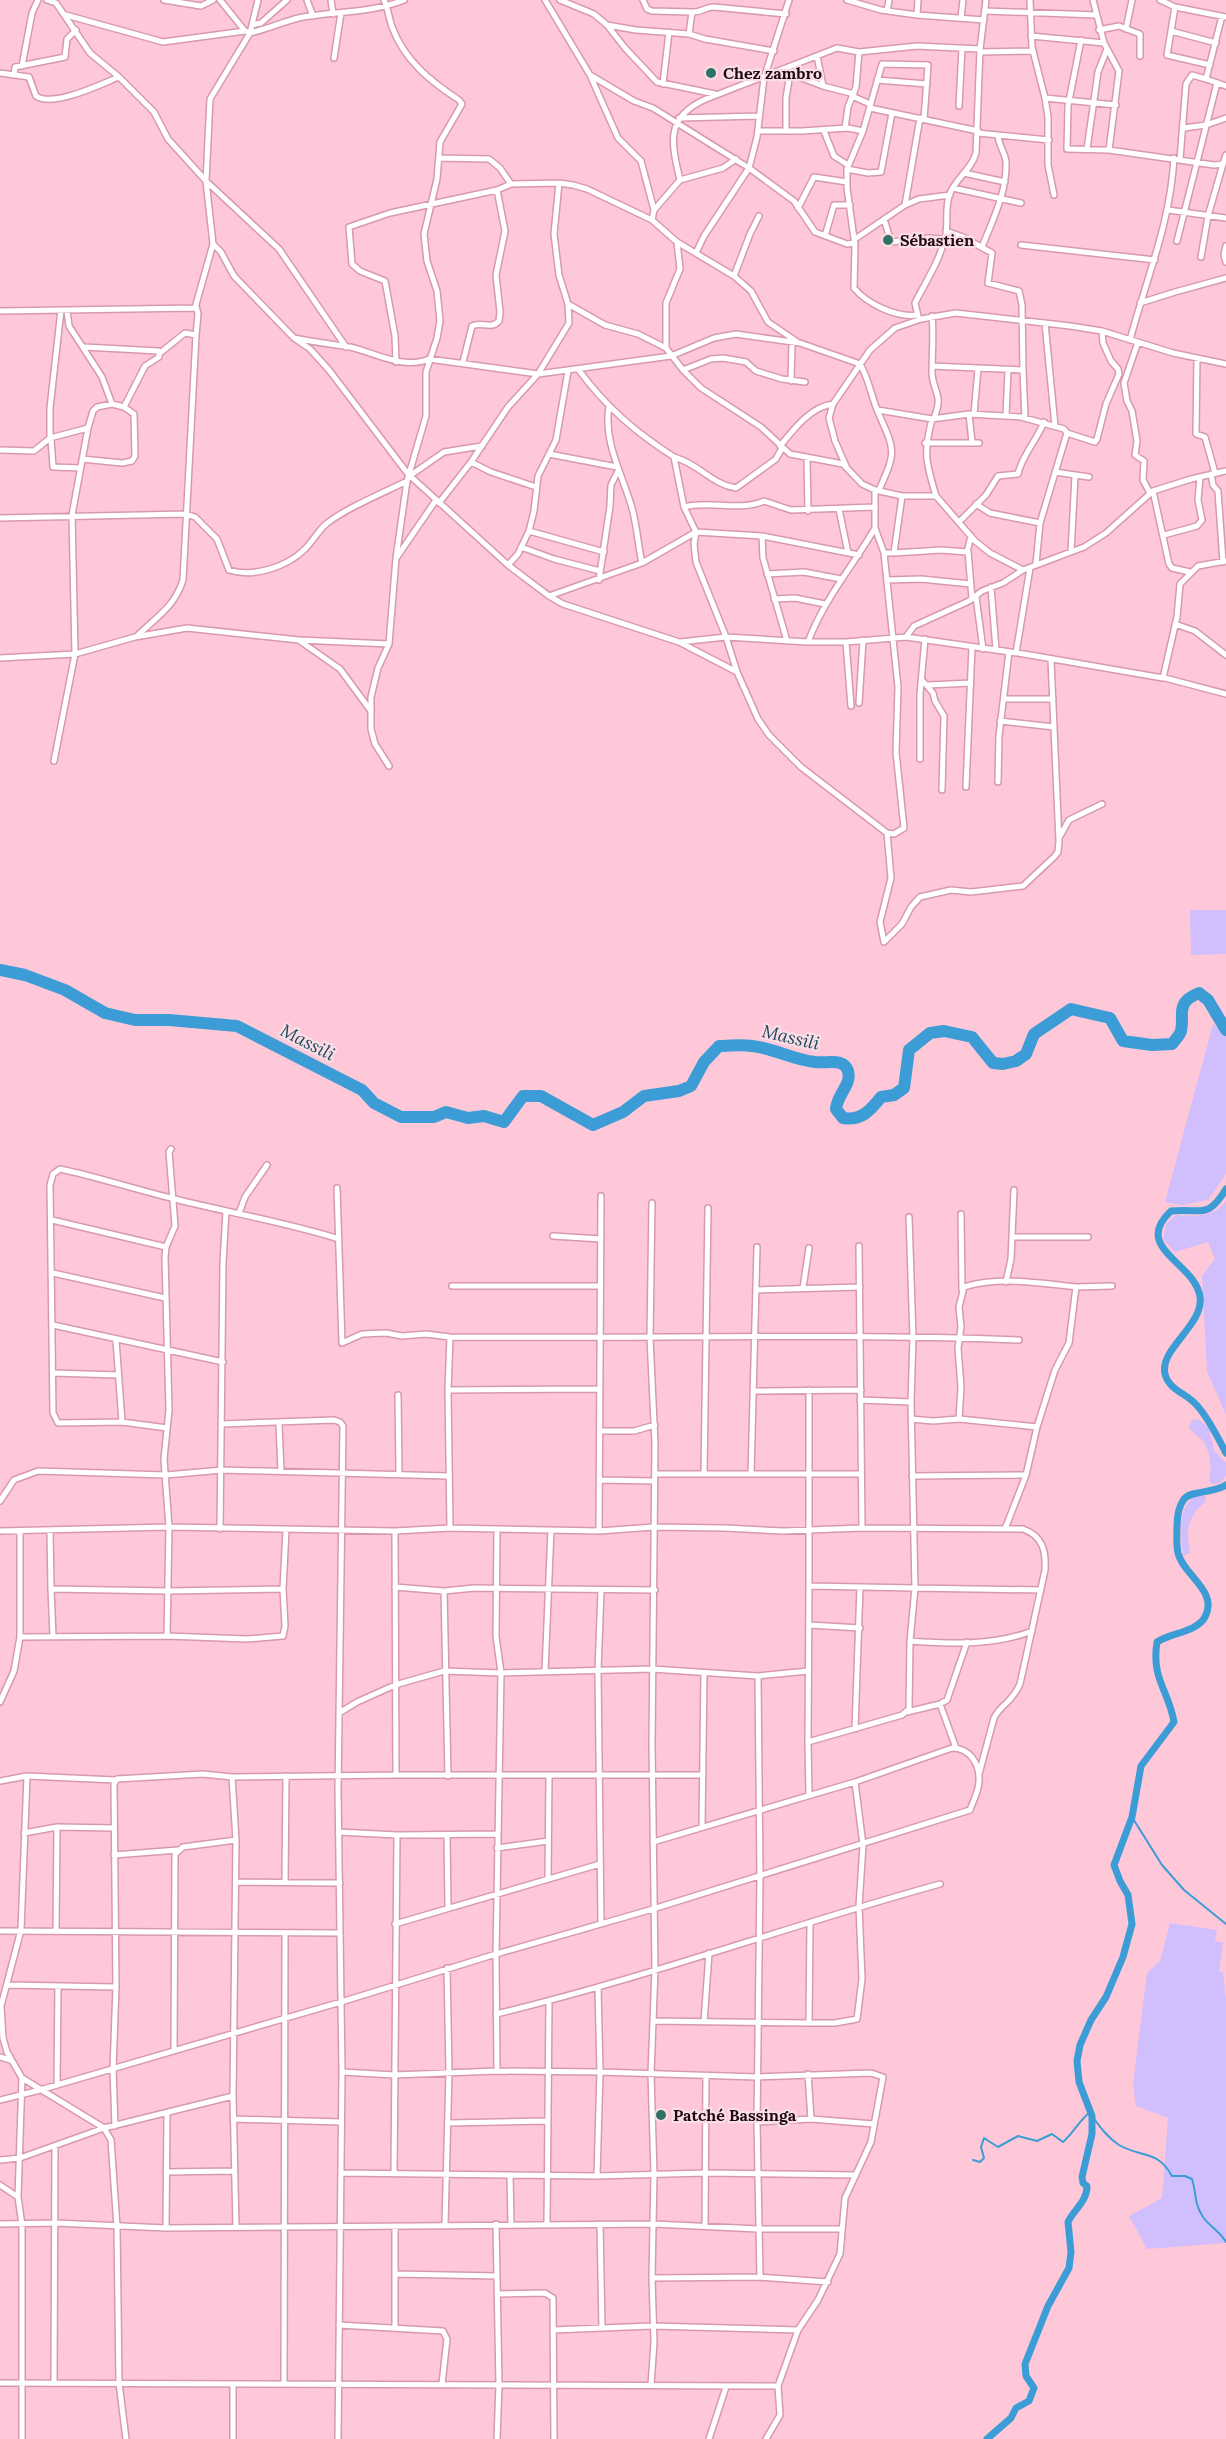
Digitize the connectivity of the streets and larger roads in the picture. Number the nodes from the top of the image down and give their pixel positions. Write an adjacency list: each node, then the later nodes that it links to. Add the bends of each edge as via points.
1 (38, 0): 65 (street)
2 (47, 0): 25 (street)
3 (164, 0): 4 (street, via 201,6)
4 (213, 0)
5 (220, 0): 48 (street)
6 (258, 0): 42 (street)
7 (287, 0): 42 (street)
8 (308, 0): 38 (street)
9 (331, 0): 33 (street)
10 (384, 0): 26 (street)
11 (404, 0): 26 (street)
12 (545, 0): 70 (street)
13 (560, 0): 43 (street, via 586,9)
14 (644, 0): 30 (street, via 652,11)
15 (789, 0): 34 (street)
16 (847, 0): 28 (street)
17 (888, 0): 28 (street)
18 (918, 0): 36 (street)
19 (963, 0): 40 (street)
20 (986, 0): 29 (street)
21 (1030, 0): 31 (street)
22 (1093, 0): 37 (street)
23 (1132, 0): 44 (street)
24 (1160, 0): 27 (street)
25 (56, 1): 35 (street)
26 (387, 7): 32 (street); 106 (street, via 391,26 410,60 423,75 461,102 459,112 443,134)
27 (1175, 7): 39 (street); 47 (street)
28 (887, 11): 36 (street)
29 (985, 11): 31 (street); 41 (street)
30 (692, 12): 34 (street, via 714,7); 50 (street)
31 (1030, 12): 37 (street); 51 (street)
32 (341, 13): 33 (street); 63 (street)
33 (333, 14): 38 (street)
34 (786, 14): 58 (street)
35 (65, 15): 45 (street); 48 (street, via 163,42)
36 (917, 15): 40 (street)
37 (1096, 15): 46 (street)
38 (314, 16): 48 (street)
39 (1224, 17): 54 (street)
40 (961, 18): 41 (street)
41 (984, 20): 57 (street)
42 (252, 25): 48 (street)
43 (607, 25): 49 (street); 76 (street)
44 (1126, 28): 46 (street); 62 (street, via 1140,34)
45 (76, 30): 65 (street, via 67,39 65,57); 71 (street, via 90,53)
46 (1100, 30): 53 (street)
47 (1171, 31): 54 (street); 64 (street, via 1167,55)
48 (248, 32): 115 (street, via 210,99)
49 (669, 32): 50 (street); 76 (street)
50 (689, 34): 58 (street)
51 (1031, 36): 52 (street); 59 (street)
52 (1080, 40): 53 (street); 83 (street)
53 (1104, 43): 56 (street)
54 (1216, 43): 64 (street)
55 (962, 48): 57 (street); 60 (street, via 917,46); 87 (street)
56 (1107, 49): 84 (street, via 1100,64); 85 (street, via 1119,71)
57 (980, 50): 59 (street); 100 (street)
58 (774, 51): 72 (street)
59 (1033, 51): 82 (street)
60 (859, 52): 61 (street, via 837,48); 81 (street)
61 (817, 56): 66 (street); 78 (street)
62 (1140, 56)
63 (334, 58)
64 (1210, 65): 73 (street)
65 (22, 66): 69 (street, via 15,67)
66 (783, 71): 68 (street); 72 (street)
67 (0, 73): 69 (street)
68 (790, 73): 78 (street); 96 (street)
69 (14, 74): 71 (street, via 29,77 36,96 42,99 63,98)
70 (590, 75): 92 (street); 130 (street, via 618,138 641,161)
71 (119, 77): 115 (street, via 154,112 168,139)
72 (764, 78): 80 (street); 89 (street)
73 (1206, 79): 75 (street); 95 (street, via 1192,75 1188,80)
74 (877, 80): 77 (street); 77 (street, via 885,63 927,64); 86 (street)
75 (1217, 83): 79 (street); 93 (street)
76 (663, 84): 80 (street)
77 (927, 84): 91 (street)
78 (823, 86): 81 (street)
79 (1226, 86)
80 (717, 94): 92 (street, via 697,103)
81 (853, 95): 86 (street); 94 (street)
82 (1045, 98): 83 (street); 102 (street)
83 (1070, 99): 84 (street); 103 (street, via 1067,149)
84 (1094, 102): 85 (street); 103 (street)
85 (1116, 105): 104 (street)
86 (870, 106): 88 (street); 99 (street)
87 (958, 106)
88 (892, 113): 91 (street); 111 (street, via 881,172)
89 (759, 116): 92 (street); 97 (street)
90 (1226, 118): 93 (street)
91 (922, 119): 100 (street); 127 (street)
92 (677, 120): 108 (street); 114 (street, via 675,161)
93 (1206, 125): 95 (street); 109 (street)
94 (845, 128): 98 (street); 99 (street)
95 (1184, 128): 107 (street)
96 (786, 130): 97 (street); 98 (street)
97 (758, 131): 112 (street)
98 (824, 131): 111 (street, via 834,156)
99 (863, 131): 111 (street)
100 (978, 132): 101 (street); 113 (street, via 974,161)
101 (998, 135): 102 (street); 117 (street, via 1006,158)
102 (1049, 140): 123 (street, via 1048,165)
103 (1087, 149): 104 (street)
104 (1109, 150): 107 (street)
105 (1226, 155): 110 (street)
106 (440, 158): 119 (street, via 489,159); 125 (street)
107 (1177, 158): 109 (street); 131 (street)
108 (736, 159): 112 (street); 114 (street, via 723,168)
109 (1198, 162): 110 (street); 132 (street)
110 (1223, 164): 134 (street)
111 (848, 167): 116 (street)
112 (749, 168): 129 (street); 148 (street)
113 (964, 173): 117 (street); 120 (street)
114 (680, 180): 130 (street)
115 (206, 181): 144 (street); 170 (street, via 279,249)
116 (847, 182): 128 (street); 129 (street, via 814,177)
117 (1005, 182): 124 (street)
118 (559, 183): 119 (street); 137 (street, via 587,189); 155 (street, via 555,251)
119 (511, 184): 121 (street)
120 (953, 188): 122 (street); 124 (street)
121 (497, 190): 125 (street); 178 (street, via 505,231 496,275 500,318 494,325 472,326)
122 (950, 195): 127 (street); 138 (street)
123 (1054, 195)
124 (1001, 199): 126 (street); 147 (street)
125 (431, 203): 176 (street, via 424,247 440,312 437,338); 177 (street, via 349,228 352,264 385,280)
126 (1021, 203)
127 (905, 204): 136 (street)
128 (850, 205): 139 (street, via 834,205); 141 (street)
129 (798, 208): 139 (street, via 812,229)
130 (654, 210): 137 (street)
131 (1168, 210): 132 (street); 150 (street)
132 (1183, 211): 134 (street); 142 (street)
133 (759, 216): 152 (street)
134 (1208, 216): 135 (street); 149 (street)
135 (1226, 218)
136 (884, 219): 140 (street, via 891,242); 141 (street)
137 (652, 220): 143 (street)
138 (946, 231): 140 (street); 147 (street)
139 (825, 236): 141 (street, via 848,244)
140 (944, 239): 160 (street, via 929,280 915,301)
141 (855, 241): 160 (street, via 856,291 900,315)
142 (1177, 241)
143 (677, 242): 148 (street); 172 (street, via 680,269 666,303)
144 (213, 244): 156 (street); 165 (street, via 234,276)
145 (1021, 245): 150 (street)
146 (1226, 246): 151 (street)
147 (982, 247): 161 (street, via 992,255 987,282 1018,290)
148 (696, 254): 152 (street)
149 (1201, 257)
150 (1155, 260): 154 (street)
151 (1226, 262)
152 (734, 276): 169 (street, via 751,291 768,322)
153 (1226, 279): 154 (street)
154 (1140, 303): 166 (street)
155 (568, 304): 172 (street, via 605,325 638,334); 188 (street, via 569,323)
156 (196, 306): 158 (street, via 193,310); 164 (street)
157 (0, 310): 158 (street)
158 (64, 310): 171 (street, via 69,326); 204 (street, via 50,408)
159 (932, 316): 160 (street); 161 (street, via 956,313); 181 (street)
160 (919, 317): 179 (street, via 895,328)
161 (1022, 322): 162 (street); 186 (street)
162 (1045, 323): 163 (street); 201 (street)
163 (1102, 331): 166 (street); 203 (street, via 1103,343 1119,375 1106,404 1098,439 1095,442)
164 (196, 335): 173 (street, via 185,333); 239 (street)
165 (294, 338): 170 (street); 223 (street, via 329,370)
166 (1130, 340): 167 (street)
167 (1138, 342): 175 (street); 228 (street, via 1124,383 1137,441 1135,455 1144,461 1143,480)
168 (792, 343): 169 (street); 174 (street, via 736,334 714,338); 189 (street)
169 (800, 343): 179 (street)
170 (346, 346): 177 (street)
171 (84, 347): 173 (street); 191 (street)
172 (666, 348): 174 (street)
173 (160, 353): 193 (street, via 145,366)
174 (671, 356): 182 (street); 184 (street)
175 (1197, 358): 180 (street); 221 (street, via 1196,434 1205,437)
176 (429, 359): 177 (street); 178 (street); 223 (street, via 424,384 426,416)
177 (396, 362)
178 (462, 362): 188 (street)
179 (860, 364): 192 (street); 195 (street)
180 (1226, 364)
181 (932, 366): 183 (street); 198 (street, via 939,396)
182 (578, 369): 187 (street); 194 (street)
183 (978, 369): 185 (street); 196 (street)
184 (683, 370): 189 (street, via 723,358 746,362 760,372); 209 (street, via 701,388 761,427)
185 (1008, 370): 186 (street); 197 (street)
186 (1023, 370): 199 (street)
187 (568, 371): 188 (street); 211 (street, via 556,440)
188 (538, 374): 208 (street, via 508,406)
189 (790, 381): 190 (street)
190 (805, 382)
191 (112, 404): 193 (street); 202 (street, via 95,408)
192 (833, 404): 209 (street, via 819,407); 216 (street, via 829,418)
193 (124, 407): 214 (street, via 134,416 132,461)
194 (609, 407): 212 (street); 218 (street, via 608,426)
195 (878, 410): 198 (street); 227 (street, via 891,439 892,454)
196 (971, 414): 197 (street); 198 (street); 205 (street)
197 (1006, 416): 199 (street)
198 (933, 418): 206 (street)
199 (1025, 418): 200 (street)
200 (1044, 422): 201 (street); 232 (street, via 1018,474 998,476)
201 (1055, 426): 203 (street)
202 (88, 428): 204 (street); 214 (street)
203 (1067, 433): 220 (street)
204 (51, 439): 210 (street, via 34,451); 217 (street, via 53,467)
205 (972, 442): 206 (street); 207 (street)
206 (925, 443): 230 (street, via 926,465)
207 (979, 443)
208 (482, 446): 215 (street); 223 (street, via 444,452)
209 (781, 447): 212 (street, via 776,459 736,489 723,486 689,461); 213 (street)
210 (0, 450)
211 (549, 454): 218 (street); 226 (street)
212 (674, 457): 234 (street)
213 (807, 458): 216 (street); 238 (street)
214 (82, 459): 217 (street)
215 (471, 462): 226 (street); 231 (street)
216 (846, 466): 227 (street, via 862,484)
217 (80, 468): 240 (street)
218 (618, 469): 252 (street, via 610,485); 260 (street, via 632,508)
219 (1226, 471): 221 (street)
220 (1055, 472): 222 (street); 243 (street)
221 (1213, 474): 225 (street); 236 (street)
222 (1075, 476): 224 (street); 253 (street)
223 (409, 477): 231 (street); 239 (street, via 325,525 294,558 253,573 229,570 217,539); 258 (street)
224 (1089, 477)
225 (1200, 477): 228 (street); 247 (street, via 1198,500 1202,520 1197,526)
226 (536, 487): 245 (street)
227 (877, 490): 229 (street); 235 (street)
228 (1152, 492): 247 (street); 253 (street, via 1106,533)
229 (902, 496): 230 (street); 256 (street)
230 (936, 496): 242 (street)
231 (437, 501): 258 (street); 262 (street)
232 (976, 504): 242 (street); 243 (street, via 990,513)
233 (1226, 505): 236 (street)
234 (684, 507): 238 (street, via 754,506 764,501); 246 (street)
235 (875, 507): 237 (street); 244 (street)
236 (1219, 507): 259 (street)
237 (839, 509): 238 (street); 254 (street)
238 (808, 511)
239 (186, 514): 240 (street); 278 (street, via 180,590 163,614)
240 (72, 515): 241 (street); 294 (street)
241 (0, 518)
242 (959, 522): 249 (street)
243 (1040, 523): 261 (street)
244 (875, 528): 255 (street); 257 (street)
245 (529, 531): 250 (street); 252 (street)
246 (696, 532): 248 (street); 260 (street); 279 (street, via 696,562)
247 (1164, 534): 266 (street, via 1170,567)
248 (762, 536): 254 (street); 267 (street)
249 (971, 536): 251 (street); 264 (street, via 990,553)
250 (521, 547): 262 (street); 265 (street)
251 (968, 551): 256 (street); 271 (street)
252 (604, 552): 265 (street)
253 (1071, 552): 261 (street)
254 (848, 553): 257 (street)
255 (884, 553): 256 (street); 270 (street)
256 (894, 553)
257 (859, 555): 268 (street)
258 (396, 558): 289 (street)
259 (1224, 562): 266 (street, via 1198,566)
260 (642, 563): 269 (street)
261 (1036, 564): 263 (street)
262 (508, 565): 273 (street)
263 (1030, 568): 264 (street); 293 (street)
264 (1023, 570): 272 (street)
265 (600, 571): 269 (street)
266 (1190, 572): 277 (street, via 1180,584)
267 (768, 574): 268 (street, via 804,572); 275 (street)
268 (841, 579): 276 (street)
269 (599, 580): 273 (street)
270 (887, 580): 271 (street); 280 (street)
271 (971, 584): 274 (street)
272 (991, 587): 274 (street); 292 (street)
273 (549, 596): 286 (street, via 588,613)
274 (974, 598): 281 (street, via 914,626); 291 (street)
275 (774, 599): 276 (street, via 795,598); 285 (street)
276 (825, 604): 287 (street)
277 (1175, 624): 295 (street, via 1195,631); 299 (street)
278 (135, 637): 283 (street, via 187,628); 294 (street)
279 (726, 637): 285 (street); 286 (street); 298 (street)
280 (894, 637): 281 (street); 284 (street); 318 (street, via 898,687 896,752 904,828)
281 (906, 637): 282 (street)
282 (925, 639): 290 (street); 300 (street)
283 (299, 640): 289 (street); 308 (street, via 340,669)
284 (863, 640): 288 (street); 306 (street)
285 (787, 641): 287 (street)
286 (679, 642): 298 (street)
287 (808, 642): 288 (street)
288 (846, 642): 307 (street)
289 (389, 644): 308 (street, via 374,683)
290 (972, 647): 291 (street); 301 (street)
291 (983, 649): 292 (street)
292 (996, 650): 293 (street)
293 (1012, 653): 297 (street); 304 (street)
294 (75, 654): 296 (street); 312 (street)
295 (1226, 655)
296 (0, 658)
297 (1051, 660): 299 (street); 305 (street)
298 (737, 672): 318 (street, via 769,735 801,767)
299 (1165, 678): 303 (street)
300 (922, 680): 302 (street); 311 (street)
301 (971, 683): 302 (street); 315 (street)
302 (928, 685): 316 (street, via 944,717)
303 (1226, 694)
304 (1005, 699): 305 (street); 309 (street)
305 (1053, 699): 310 (street)
306 (859, 703)
307 (851, 706)
308 (371, 711): 313 (street, via 375,744)
309 (1000, 721): 310 (street); 314 (street)
310 (1054, 727): 319 (street)
311 (920, 759)
312 (54, 761)
313 (389, 766)
314 (998, 782)
315 (966, 787)
316 (942, 790)
317 (1102, 804): 319 (street, via 1069,820)
318 (887, 833): 319 (street, via 891,878 880,922 884,942 920,897 951,890 971,892 1023,886 1058,852)
319 (1059, 838)
320 (171, 1149): 325 (street)
321 (267, 1165): 329 (street)
322 (337, 1188): 336 (street)
323 (1014, 1190): 334 (street)
324 (601, 1196): 337 (street)
325 (173, 1199): 328 (street); 332 (street, via 60,1169 53,1174 50,1185); 339 (street, via 175,1226)
326 (652, 1203): 359 (street)
327 (708, 1208): 360 (street)
328 (226, 1211): 329 (street); 365 (street)
329 (239, 1213): 336 (street)
330 (961, 1214): 351 (street)
331 (909, 1217): 357 (street)
332 (52, 1220): 339 (street); 342 (street)
333 (553, 1236): 337 (street)
334 (1012, 1237): 335 (street); 343 (street)
335 (1088, 1237)
336 (339, 1239): 355 (street, via 341,1342 362,1334)
337 (601, 1239): 345 (street)
338 (859, 1246): 347 (street)
339 (166, 1247): 352 (street)
340 (756, 1247): 350 (street)
341 (809, 1248): 349 (street)
342 (53, 1273): 352 (street); 353 (street)
343 (1006, 1282): 348 (street); 351 (street, via 981,1283)
344 (452, 1286): 345 (street)
345 (600, 1286): 358 (street)
346 (1112, 1286): 348 (street)
347 (860, 1287): 349 (street); 354 (street)
348 (1076, 1287): 382 (street, via 1070,1343 1055,1370)
349 (803, 1288): 350 (street)
350 (756, 1290): 356 (street)
351 (962, 1290): 361 (street)
352 (165, 1298): 364 (street)
353 (52, 1325): 362 (street); 366 (street)
354 (859, 1336): 356 (street); 357 (street); 371 (street)
355 (450, 1337): 358 (street); 369 (street)
356 (756, 1337): 360 (street); 372 (street)
357 (913, 1337): 361 (street); 375 (street)
358 (600, 1338): 359 (street); 368 (street)
359 (650, 1338): 360 (street); 381 (street)
360 (706, 1338): 390 (street)
361 (959, 1338): 363 (street); 377 (street)
362 (116, 1340): 364 (street); 367 (street)
363 (1019, 1340)
364 (167, 1352): 365 (street); 383 (street)
365 (223, 1362): 379 (street)
366 (54, 1373): 367 (street); 378 (street, via 53,1413 58,1423)
367 (118, 1375): 378 (street)
368 (599, 1389): 369 (street); 384 (street)
369 (448, 1390): 395 (street)
370 (809, 1390): 371 (street); 372 (street); 393 (street)
371 (861, 1390): 374 (street)
372 (754, 1391): 391 (street)
373 (398, 1395): 388 (street)
374 (861, 1400): 375 (street); 392 (street)
375 (911, 1402): 376 (street)
376 (911, 1419): 377 (street); 396 (street)
377 (959, 1419): 382 (street)
378 (122, 1422): 383 (street)
379 (221, 1424): 380 (street); 385 (street)
380 (279, 1424): 386 (street); 387 (street, via 340,1422)
381 (655, 1425): 384 (street, via 634,1431); 397 (street)
382 (1037, 1427): 394 (street)
383 (167, 1428): 389 (street)
384 (601, 1431): 398 (street)
385 (222, 1470): 386 (street); 389 (street); 405 (street)
386 (281, 1471): 387 (street)
387 (341, 1472): 388 (street); 412 (street)
388 (399, 1473): 395 (street)
389 (166, 1474): 399 (street, via 38,1471 14,1480); 400 (street)
390 (704, 1474): 391 (street); 397 (street)
391 (751, 1474): 393 (street)
392 (861, 1474): 393 (street); 403 (street)
393 (810, 1475): 415 (street)
394 (1026, 1475): 396 (street); 404 (street)
395 (448, 1476): 402 (street)
396 (912, 1476): 409 (street)
397 (655, 1478): 398 (street); 401 (street)
398 (601, 1480): 414 (street)
399 (0, 1501)
400 (169, 1527): 405 (street); 416 (street); 428 (street)
401 (654, 1527): 414 (street); 415 (street); 426 (street)
402 (450, 1528): 407 (street); 413 (street)
403 (862, 1528): 409 (street); 415 (street)
404 (1005, 1528): 409 (street); 427 (street, via 1036,1534 1045,1556)
405 (220, 1529): 406 (street)
406 (286, 1530): 412 (street); 422 (street)
407 (497, 1530): 408 (street); 423 (street)
408 (551, 1530): 414 (street); 424 (street)
409 (913, 1530): 420 (street)
410 (0, 1531): 411 (street)
411 (20, 1531): 416 (street); 434 (street)
412 (343, 1531): 413 (street); 450 (street)
413 (395, 1531): 418 (street)
414 (599, 1531)
415 (811, 1531): 417 (street)
416 (50, 1532): 421 (street)
417 (809, 1586): 419 (street); 430 (street)
418 (395, 1587): 429 (street); 446 (street)
419 (860, 1587): 420 (street); 431 (street)
420 (915, 1588): 427 (street); 436 (street)
421 (51, 1589): 428 (street); 435 (street)
422 (284, 1589): 428 (street); 433 (street, via 283,1636)
423 (495, 1589): 424 (street); 429 (street); 443 (street)
424 (549, 1589): 425 (street); 440 (street)
425 (601, 1590): 426 (street); 441 (street)
426 (655, 1590): 438 (street)
427 (1041, 1590): 432 (street)
428 (168, 1591): 433 (street)
429 (444, 1591): 439 (street)
430 (809, 1626): 431 (street); 442 (street)
431 (860, 1628): 451 (street)
432 (1032, 1631): 437 (street, via 1009,1640); 454 (street, via 1020,1684 1015,1697 994,1718)
433 (166, 1636): 435 (street)
434 (20, 1637): 435 (street); 447 (street, via 14,1671)
435 (53, 1637)
436 (910, 1641): 437 (street); 449 (street, via 910,1702)
437 (967, 1642): 448 (street, via 949,1695)
438 (652, 1669): 441 (street); 444 (street); 458 (street)
439 (444, 1671): 443 (street); 446 (street); 462 (street)
440 (545, 1671): 441 (street); 443 (street)
441 (598, 1671): 457 (street)
442 (808, 1671): 445 (street); 452 (street)
443 (501, 1673): 463 (street)
444 (704, 1674): 445 (street); 459 (street)
445 (758, 1676): 470 (street)
446 (395, 1685): 450 (street); 456 (street)
447 (0, 1702)
448 (940, 1704): 449 (street); 453 (street)
449 (906, 1712): 451 (street)
450 (339, 1713): 455 (street)
451 (855, 1729): 452 (street)
452 (808, 1742): 469 (street)
453 (956, 1748): 454 (street, via 967,1750); 468 (street)
454 (979, 1774): 482 (street, via 970,1810)
455 (339, 1775): 456 (street); 461 (street); 474 (street)
456 (396, 1775): 462 (street)
457 (599, 1775): 458 (street); 464 (street); 486 (street)
458 (652, 1775): 459 (street); 481 (street)
459 (703, 1775): 472 (street)
460 (27, 1776): 466 (street); 467 (street); 475 (street)
461 (286, 1776): 465 (street); 490 (street)
462 (448, 1776): 463 (street)
463 (498, 1776): 464 (street); 477 (street)
464 (549, 1776): 480 (street)
465 (232, 1777): 466 (street, via 178,1774); 479 (street)
466 (115, 1780): 473 (street)
467 (0, 1781)
468 (855, 1782): 469 (street); 482 (street)
469 (809, 1795): 470 (street)
470 (759, 1810): 472 (street); 487 (street)
471 (57, 1827): 473 (street); 475 (street); 502 (street)
472 (702, 1827): 481 (street)
473 (114, 1828): 485 (street)
474 (338, 1832): 478 (street); 491 (street)
475 (24, 1833): 500 (street)
476 (447, 1834): 477 (street); 478 (street); 495 (street)
477 (497, 1834): 483 (street)
478 (397, 1835): 498 (street)
479 (236, 1840): 484 (street); 489 (street)
480 (548, 1840): 483 (street); 488 (street)
481 (653, 1842): 496 (street)
482 (863, 1845): 487 (street); 494 (street)
483 (497, 1848): 493 (street)
484 (178, 1850): 485 (street); 504 (street)
485 (114, 1855): 503 (street)
486 (600, 1864): 488 (street); 497 (street)
487 (760, 1877): 496 (street); 508 (street)
488 (548, 1879): 493 (street)
489 (236, 1882): 490 (street); 507 (street)
490 (285, 1882): 491 (street)
491 (340, 1883): 506 (street)
492 (940, 1884): 494 (street)
493 (496, 1893): 495 (street); 510 (street)
494 (860, 1906): 499 (street); 526 (street, via 862,1979 858,2017)
495 (448, 1908): 498 (street)
496 (653, 1909): 497 (street); 512 (street)
497 (601, 1923): 510 (street)
498 (395, 1924): 514 (street)
499 (810, 1924): 508 (street); 526 (street)
500 (21, 1930): 501 (street); 502 (street); 513 (street)
501 (0, 1931)
502 (56, 1931): 503 (street)
503 (114, 1932): 504 (street); 516 (street)
504 (173, 1933): 507 (street); 528 (street)
505 (285, 1933): 506 (street); 507 (street); 522 (street)
506 (339, 1933): 519 (street)
507 (236, 1934): 527 (street)
508 (758, 1939): 509 (street); 525 (street)
509 (709, 1953): 512 (street); 524 (street)
510 (496, 1954): 511 (street); 521 (street)
511 (447, 1968): 514 (street); 534 (street)
512 (655, 1969): 517 (street); 523 (street)
513 (8, 1985): 515 (street); 520 (street)
514 (394, 1985): 519 (street); 539 (street)
515 (58, 1986): 516 (street); 543 (street)
516 (116, 1987): 531 (street)
517 (598, 1987): 518 (street); 536 (street)
518 (549, 2001): 521 (street); 535 (street)
519 (341, 2002): 522 (street); 533 (street)
520 (1, 2007): 530 (street, via 3,2038)
521 (496, 2014): 532 (street)
522 (285, 2019): 527 (street); 551 (street)
523 (653, 2021): 524 (street); 537 (street)
524 (704, 2022): 525 (street)
525 (757, 2023): 526 (street); 541 (street)
526 (809, 2023)
527 (234, 2033): 528 (street); 546 (street)
528 (174, 2051): 531 (street)
529 (0, 2057): 530 (street)
530 (10, 2060): 542 (street)
531 (113, 2069): 543 (street); 557 (street)
532 (497, 2071): 534 (street); 535 (street)
533 (342, 2072): 539 (street); 553 (street)
534 (449, 2072): 539 (street); 555 (street)
535 (549, 2072): 536 (street); 552 (street)
536 (600, 2072): 537 (street); 573 (street)
537 (651, 2074): 540 (street); 569 (street)
538 (808, 2074): 541 (street); 550 (street); 556 (street, via 871,2073 883,2078)
539 (394, 2075): 567 (street)
540 (706, 2076): 541 (street); 565 (street)
541 (757, 2077): 554 (street)
542 (22, 2078): 544 (street); 545 (street)
543 (57, 2085): 544 (street)
544 (40, 2090): 545 (street); 558 (street)
545 (22, 2095): 547 (street); 560 (street)
546 (233, 2096): 548 (street); 549 (street)
547 (0, 2100)
548 (167, 2114): 557 (street); 563 (street)
549 (234, 2119): 551 (street); 562 (street)
550 (811, 2119): 554 (street); 556 (street)
551 (285, 2121): 553 (street); 588 (street)
552 (547, 2121): 555 (street); 571 (street)
553 (341, 2122): 564 (street)
554 (757, 2122): 566 (street)
555 (448, 2123): 568 (street)
556 (874, 2124): 572 (street, via 867,2153)
557 (116, 2126): 558 (street)
558 (104, 2128): 559 (street); 587 (street, via 111,2140)
559 (55, 2146): 560 (street); 576 (street)
560 (20, 2158): 561 (street); 575 (street)
561 (0, 2160)
562 (234, 2171): 563 (street); 590 (street)
563 (166, 2172): 591 (street)
564 (341, 2173): 567 (street); 585 (street)
565 (705, 2173): 566 (street); 569 (street); 586 (street)
566 (758, 2173): 572 (street); 592 (street)
567 (393, 2174): 568 (street)
568 (445, 2174): 570 (street); 578 (street)
569 (654, 2174): 573 (street); 583 (street)
570 (510, 2175): 571 (street); 580 (street)
571 (547, 2175): 573 (street); 581 (street)
572 (856, 2175): 593 (street, via 845,2198)
573 (597, 2176)
574 (0, 2185): 575 (street)
575 (18, 2197): 584 (street)
576 (56, 2223): 584 (street); 587 (street); 608 (street)
577 (0, 2224): 584 (street)
578 (445, 2224): 579 (street); 589 (street)
579 (496, 2224): 580 (street); 595 (street)
580 (511, 2224): 581 (street)
581 (547, 2224): 582 (street)
582 (600, 2224): 583 (street); 603 (street)
583 (654, 2224): 586 (street); 597 (street)
584 (22, 2225): 607 (street)
585 (341, 2225): 588 (street); 589 (street); 600 (street)
586 (705, 2225): 592 (street)
587 (117, 2226): 591 (street); 609 (street)
588 (284, 2226): 590 (street); 611 (street)
589 (395, 2226): 594 (street)
590 (236, 2227): 591 (street)
591 (166, 2228)
592 (758, 2229): 593 (street); 596 (street)
593 (842, 2229): 598 (street, via 840,2254)
594 (395, 2274): 595 (street); 602 (street)
595 (497, 2276): 599 (street)
596 (760, 2277): 597 (street); 598 (street)
597 (652, 2278): 601 (street)
598 (828, 2282): 605 (street)
599 (497, 2294): 604 (street, via 550,2295); 614 (street)
600 (339, 2325): 602 (street); 612 (street)
601 (652, 2326): 603 (street); 605 (street); 616 (street)
602 (395, 2328): 613 (street, via 446,2333)
603 (602, 2328): 604 (street)
604 (553, 2330): 615 (street)
605 (798, 2330): 617 (street)
606 (0, 2383): 607 (street)
607 (21, 2383): 608 (street); 619 (street)
608 (54, 2383): 609 (street)
609 (119, 2384): 610 (street); 620 (street)
610 (233, 2384): 611 (street); 621 (street)
611 (284, 2384): 612 (street)
612 (338, 2384): 613 (street); 622 (street)
613 (442, 2384): 614 (street)
614 (499, 2385): 615 (street); 623 (street)
615 (553, 2385): 616 (street); 624 (street)
616 (651, 2385): 618 (street)
617 (778, 2386): 618 (street); 626 (street, via 780,2415)
618 (726, 2387): 625 (street)
619 (22, 2439)
620 (126, 2439)
621 (233, 2439)
622 (338, 2439)
623 (497, 2439)
624 (554, 2439)
625 (709, 2439)
626 (766, 2439)

